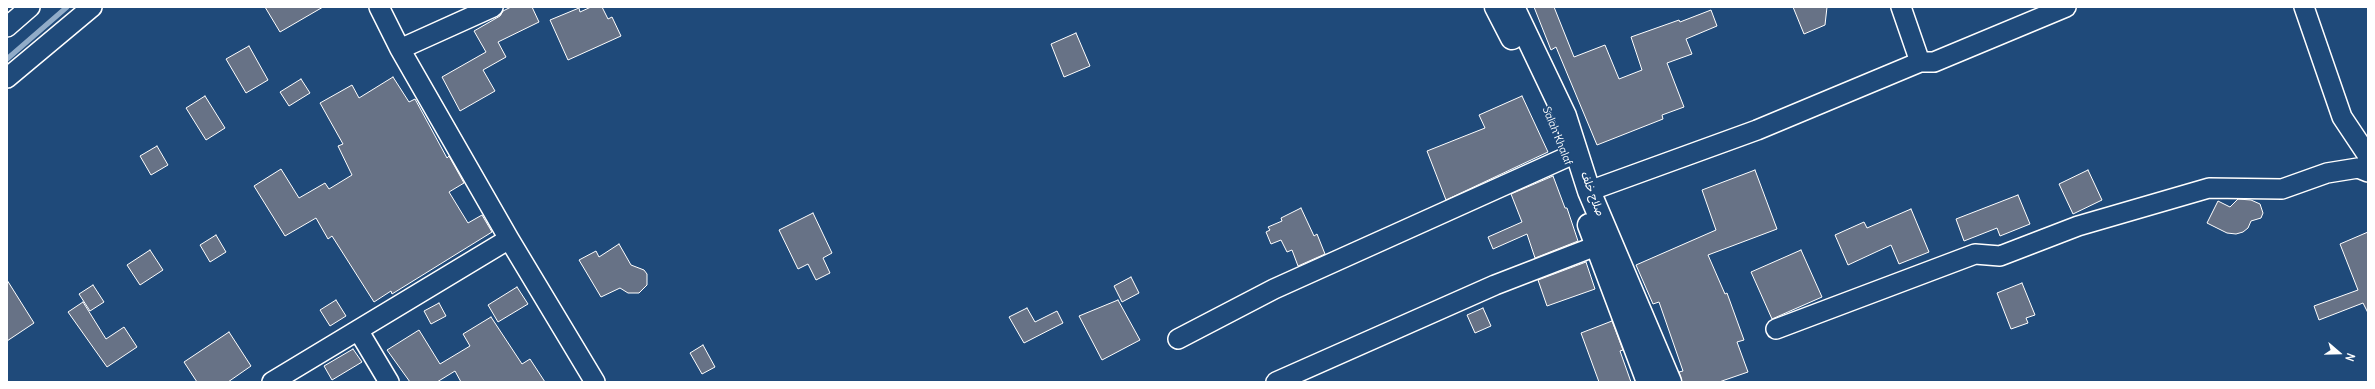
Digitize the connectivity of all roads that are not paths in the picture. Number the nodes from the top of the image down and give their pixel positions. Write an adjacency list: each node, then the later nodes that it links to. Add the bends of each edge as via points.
1 (30, 7): 10 (street)
2 (92, 7): 13 (street)
3 (379, 7): 11 (street)
4 (493, 7): 11 (street)
5 (1496, 7): 15 (main road, Salah Khalaf, via 1546,107)
6 (1513, 7): 17 (main road, صلاح خلف, via 1565,116)
7 (1901, 7): 12 (street)
8 (2066, 7): 12 (street, via 1934,62)
9 (2304, 7): 14 (street, via 2342,117)
10 (7, 27)
11 (400, 49): 18 (street)
12 (1920, 62): 17 (street, via 1757,130)
13 (7, 78)
14 (2368, 156)
15 (1567, 157): 19 (main road, Salah Khalaf); 22 (street, via 1274,289)
16 (2368, 172): 20 (street, via 2358,168 2327,173 2282,189 2209,188 2078,226 2000,256 1975,254)
17 (1589, 191): 28 (main road, صلاح خلف, via 1640,306)
18 (509, 239): 21 (street); 25 (street)
19 (1596, 246): 26 (street, via 1495,285); 27 (main road, Salah Khalaf)
20 (1776, 329)
21 (358, 330): 23 (street); 24 (street)
22 (1178, 339)
23 (272, 382)
24 (390, 382)
25 (595, 382)
26 (1276, 382)
27 (1648, 382)
28 (1670, 382)

